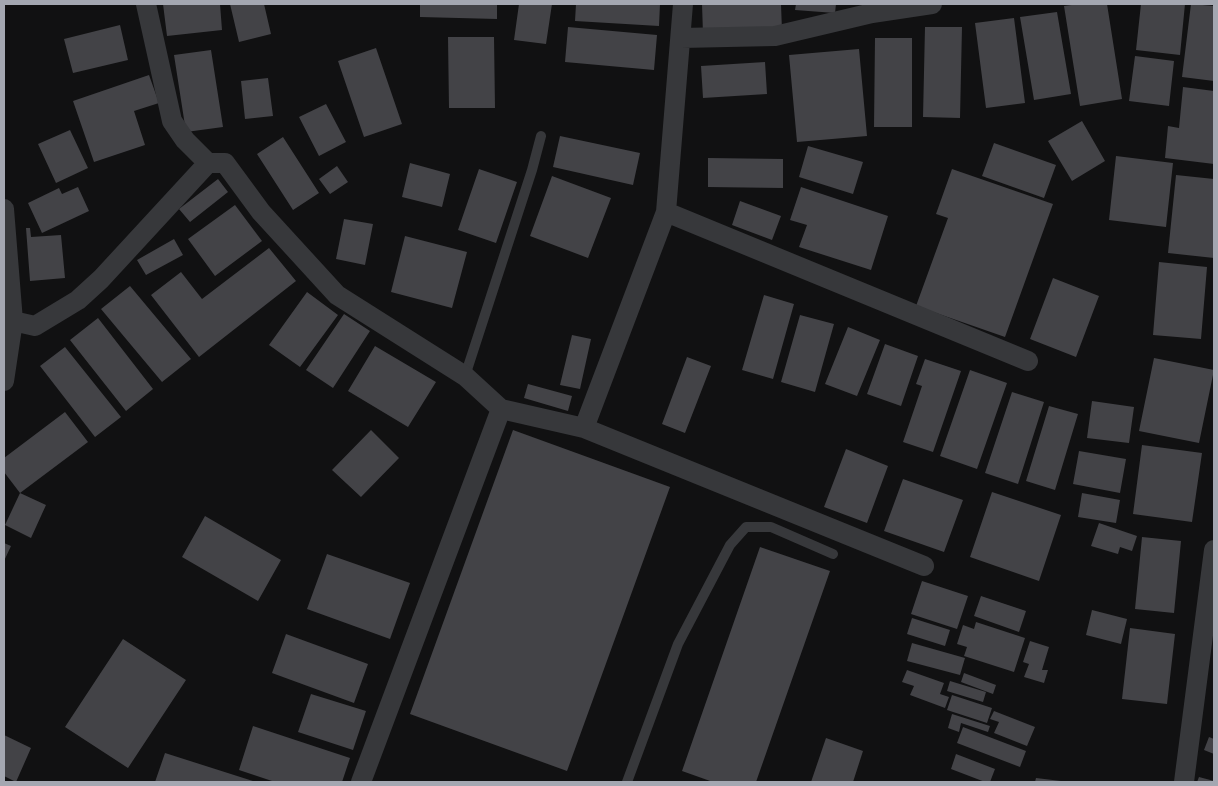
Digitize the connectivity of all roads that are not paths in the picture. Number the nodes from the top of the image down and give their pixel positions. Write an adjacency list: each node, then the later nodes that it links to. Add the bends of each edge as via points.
1 (146, 4): 6 (street, via 172,121)
2 (683, 4): 4 (street)
3 (932, 4): 4 (street, via 872,13 775,36)
4 (681, 38): 8 (street)
5 (541, 136): 11 (lane)
6 (208, 163): 9 (street, via 78,300 35,326); 11 (street, via 225,163 261,212 337,294)
7 (4, 209): 9 (street)
8 (666, 212): 10 (street); 14 (street)
9 (13, 321): 12 (street)
10 (1028, 360)
11 (465, 376): 13 (street)
12 (4, 381)
13 (501, 410): 14 (street); 19 (street)
14 (584, 428): 17 (street)
15 (1214, 550): 18 (street)
16 (833, 554): 20 (lane, via 771,527 746,527 730,545 678,644)
17 (924, 566)
18 (1212, 588): 21 (street)
19 (361, 782)
20 (627, 782)
21 (1184, 782)

